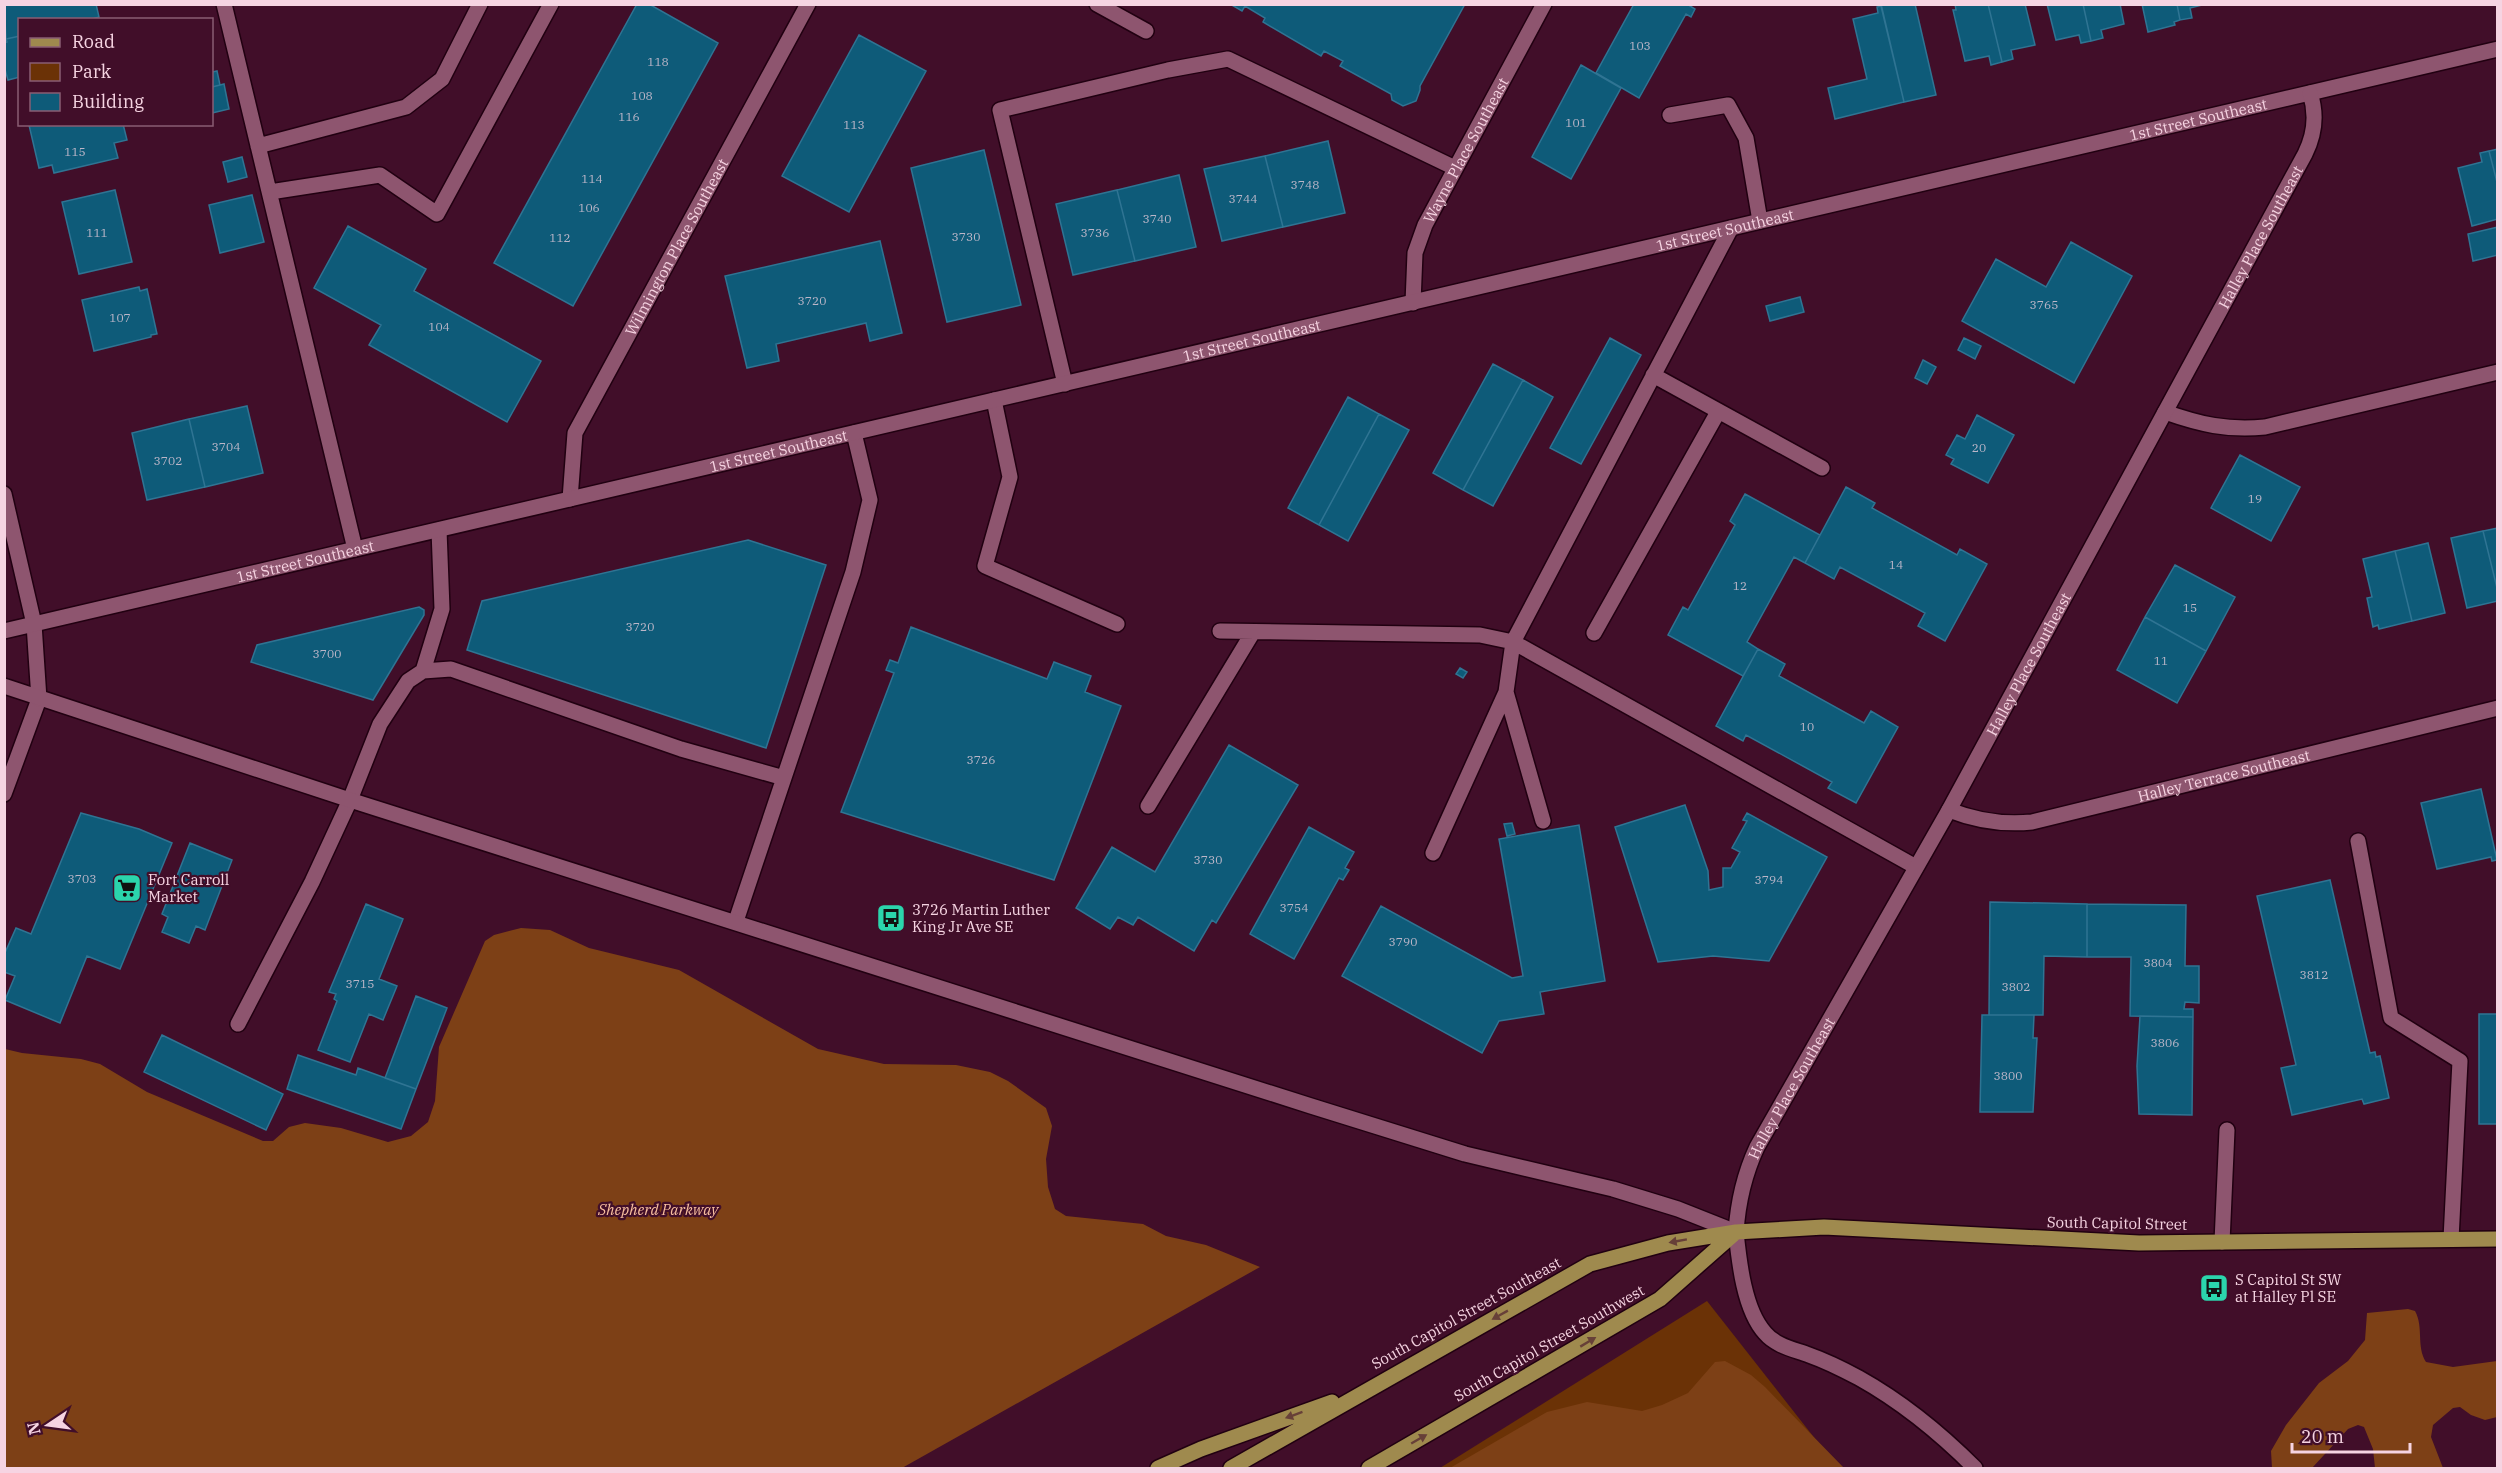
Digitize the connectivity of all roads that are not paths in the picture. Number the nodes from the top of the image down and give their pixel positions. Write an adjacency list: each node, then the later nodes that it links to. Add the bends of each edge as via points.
1 (224, 4): 11 (street)
2 (480, 4): 11 (street, via 442,79 406,107)
3 (551, 4): 13 (street, via 437,214 380,175)
4 (808, 4): 26 (street, Wilmington Place Southeast, via 574,433)
5 (1097, 4): 7 (street)
6 (1544, 4): 12 (street, Wayne Place Southeast)
7 (1146, 31)
8 (2498, 49): 9 (street, 1st Street Southeast)
9 (2310, 93): 14 (street, 1st Street Southeast); 22 (street, Halley Place Southeast, via 2314,117 2310,143)
10 (1670, 116): 14 (street, via 1728,105 1746,138)
11 (258, 146): 13 (street)
12 (1455, 168): 16 (street, Wayne Place Southeast, via 1415,253); 19 (street, via 1228,60 1168,70 1000,110)
13 (270, 192): 28 (street)
14 (1760, 221): 15 (street, 1st Street Southeast)
15 (1731, 228): 16 (street, 1st Street Southeast); 18 (street)
16 (1413, 303): 19 (street, 1st Street Southeast)
17 (2498, 372): 22 (street, via 2253,428 2217,428)
18 (1653, 375): 21 (street); 35 (street)
19 (1065, 384): 20 (street, 1st Street Southeast)
20 (994, 400): 23 (street, 1st Street Southeast); 30 (street, via 1010,477 985,566)
21 (1718, 412): 24 (street); 34 (street)
22 (2165, 412): 45 (street, Halley Place Southeast)
23 (854, 433): 26 (street, 1st Street Southeast); 41 (street, via 870,500 853,572)
24 (1822, 468)
25 (4, 494): 29 (street)
26 (570, 499): 27 (street, 1st Street Southeast)
27 (439, 530): 28 (street, 1st Street Southeast); 36 (street, via 442,609)
28 (355, 549): 29 (street, 1st Street Southeast)
29 (34, 624): 31 (street, 1st Street Southeast); 39 (street)
30 (1117, 624)
31 (4, 631)
32 (1220, 631): 33 (street)
33 (1254, 632): 35 (street, via 1480,635); 44 (street)
34 (1594, 633)
35 (1513, 642): 38 (street); 49 (street)
36 (423, 671): 41 (street, via 452,669 681,749); 43 (street, via 408,681 380,724)
37 (4, 686): 39 (street)
38 (1506, 693): 46 (street); 48 (street)
39 (39, 699): 42 (street); 43 (street)
40 (2498, 708): 45 (street, Halley Terrace Southeast, via 2032,822 1985,822)
41 (784, 778): 50 (street)
42 (4, 794)
43 (350, 800): 50 (street); 51 (street)
44 (1148, 806)
45 (1949, 810): 49 (street, Halley Place Southeast)
46 (1543, 821)
47 (2358, 841): 54 (street, via 2391,1018 2460,1061)
48 (1433, 853)
49 (1916, 867): 53 (street, Halley Place Southeast, via 1757,1147 1737,1205)
50 (736, 921): 53 (street, via 1465,1154 1625,1193)
51 (238, 1024)
52 (2227, 1130): 56 (street)
53 (1736, 1232): 56 (main road, South Capitol Street, via 1824,1227 2105,1242); 57 (main road, South Capitol Street Southeast, one-way to 57, via 1659,1245 1590,1264); 60 (main road, South Capitol Street Southwest, one-way to 53, via 1660,1299); 61 (street, Halley Place Southeast, via 1746,1292 1766,1335 1776,1343 1860,1378 1942,1435)
54 (2451, 1239): 55 (main road, South Capitol Street); 56 (main road, South Capitol Street)
55 (2498, 1239)
56 (2222, 1242)
57 (1369, 1388): 58 (main road, one-way to 58); 59 (main road, South Capitol Street Southeast)
58 (1158, 1468)
59 (1231, 1468)
60 (1369, 1468)
61 (1975, 1468)

